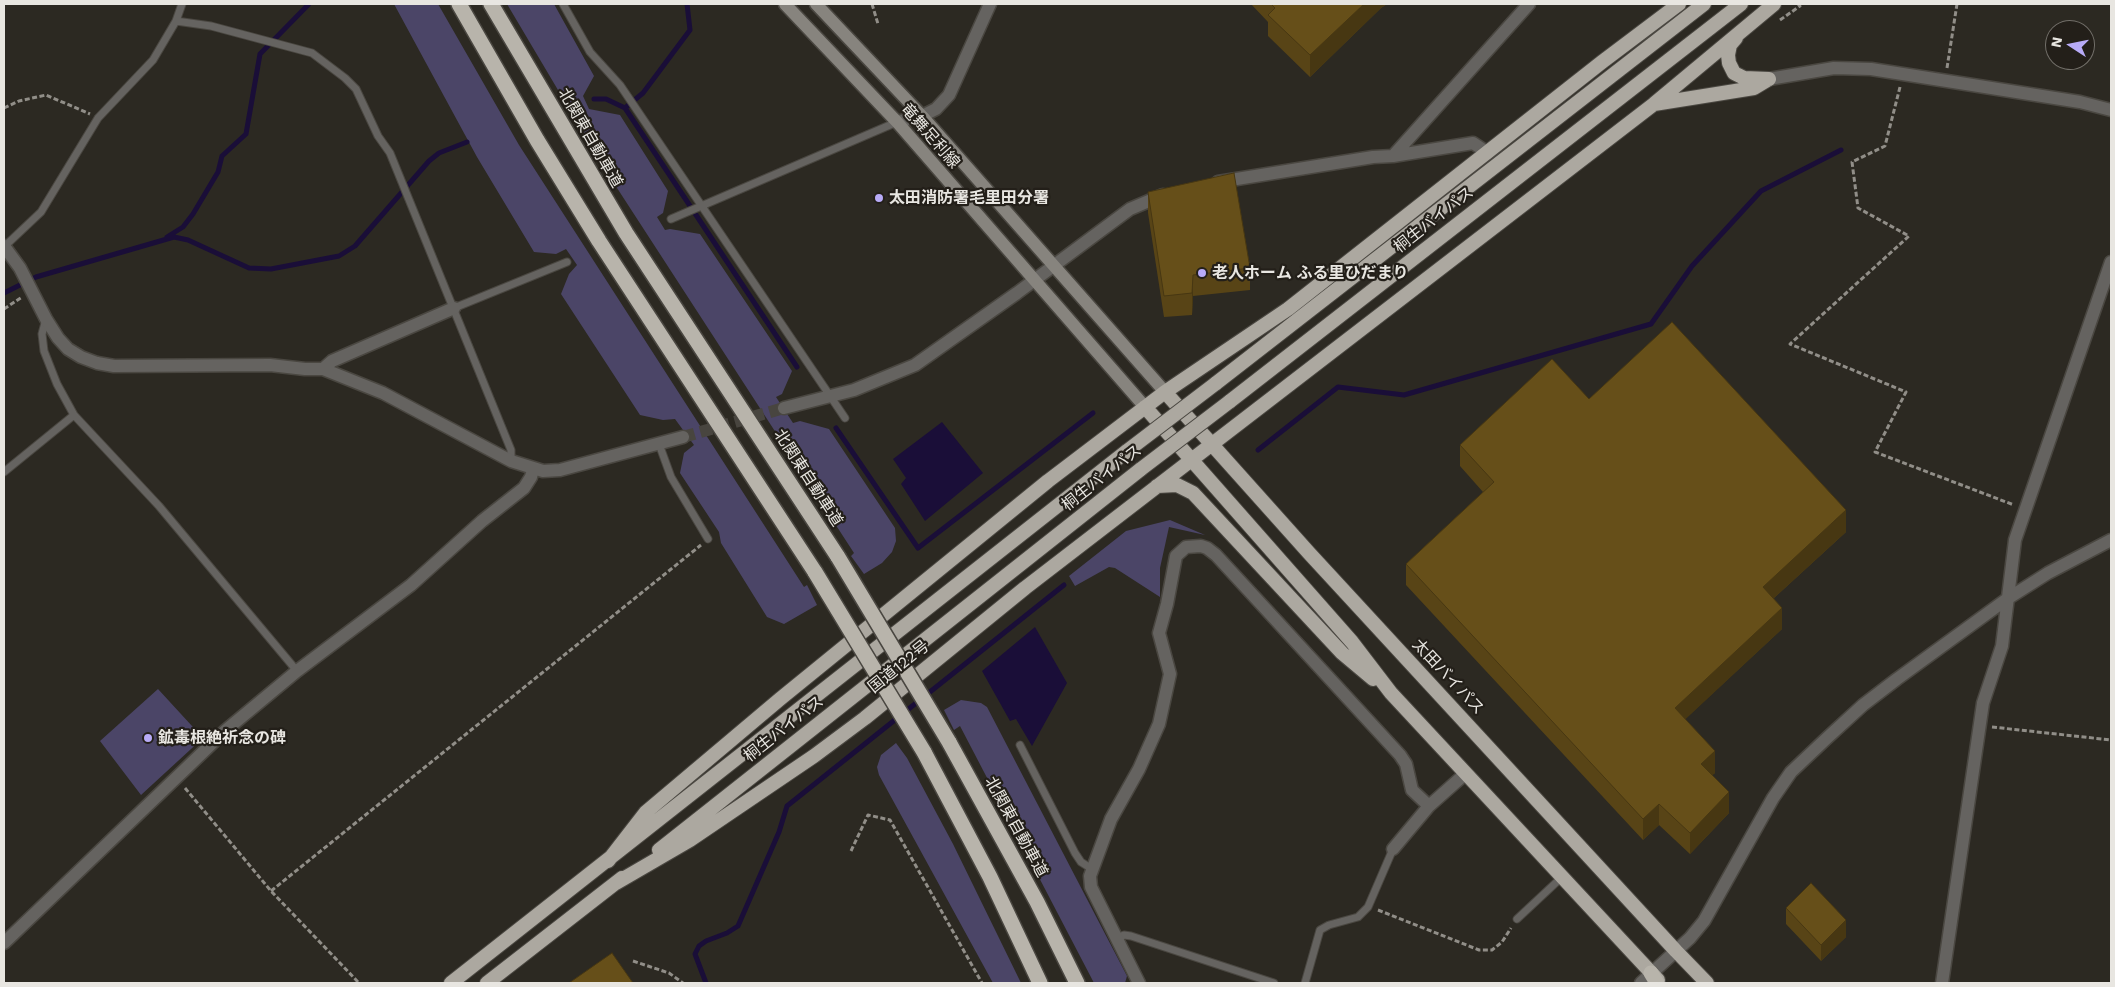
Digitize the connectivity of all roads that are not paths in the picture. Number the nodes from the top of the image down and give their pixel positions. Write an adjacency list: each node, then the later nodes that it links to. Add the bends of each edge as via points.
1 (182, 4): 13 (lane)
2 (459, 4): 68 (highway, bridge, via 536,140 815,572 924,752 990,877)
3 (491, 4): 69 (highway, 北関東自動車道, bridge, via 626,233 838,557 949,742 1037,902)
4 (563, 4): 24 (lane, via 590,52 620,85)
5 (785, 4): 19 (main road, 竜舞足利線)
6 (816, 4): 18 (main road, 竜舞足利線)
7 (990, 4): 18 (street, via 949,95 936,109)
8 (1529, 4): 21 (street)
9 (1679, 4): 20 (highway)
10 (1704, 4): 57 (highway, 桐生バイパス, bridge, via 1126,451)
11 (1741, 4): 60 (highway, 桐生バイパス, bridge, via 1141,469)
12 (1774, 4): 14 (highway, 国道122号)
13 (176, 21): 26 (lane, via 153,60 98,118 41,212); 31 (lane, via 211,26 312,53 345,78 356,90 378,136 390,152)
14 (1739, 33): 15 (highway, via 1730,45 1728,55 1734,73 1744,78); 16 (highway, 国道122号)
15 (1769, 79): 16 (highway, via 1754,88); 17 (street, via 1834,68 1871,69 2080,102)
16 (1654, 104): 42 (highway, 国道122号)
17 (2111, 110)
18 (922, 116): 19 (street); 29 (main road, 竜舞足利線)
19 (897, 122): 24 (lane); 30 (main road, 竜舞足利線)
20 (1488, 153): 21 (street, via 1473,143); 34 (highway, via 1288,309)
21 (1393, 156): 22 (street)
22 (1203, 185)
23 (1175, 189): 29 (street, via 1130,209)
24 (702, 206): 25 (lane); 35 (lane)
25 (671, 219)
26 (4, 246): 32 (street, via 20,268)
27 (567, 262): 31 (lane)
28 (2111, 262): 50 (street, via 2015,540)
29 (1054, 265): 30 (street); 34 (main road, 竜舞足利線)
30 (1034, 280): 35 (street, via 915,364); 36 (main road, 竜舞足利線)
31 (454, 308): 33 (street, via 332,361); 44 (lane, via 511,450)
32 (46, 319): 33 (street, via 68,349 97,363 114,366 270,365); 38 (lane, via 42,334 44,351)
33 (323, 369): 44 (street, via 383,393)
34 (1165, 392): 36 (highway); 42 (highway, 太田バイパス)
35 (831, 397): 37 (street); 39 (lane)
36 (1145, 407): 43 (highway); 57 (highway, via 1048,481 661,799 646,812)
37 (784, 408)
38 (74, 415): 46 (lane); 51 (lane, via 159,506)
39 (845, 418)
40 (683, 437): 41 (street)
41 (659, 444): 45 (street, via 560,470); 48 (lane, via 671,476)
42 (1212, 444): 43 (highway, 国道122号); 64 (highway, 太田バイパス)
43 (1191, 460): 47 (highway, 国道122号); 52 (highway, via 1352,642)
44 (511, 461): 45 (street)
45 (533, 469): 51 (street, via 524,488 411,585)
46 (4, 472)
47 (1157, 486): 52 (highway, via 1177,485 1193,493 1342,653); 60 (highway, 国道122号, via 814,756 690,840)
48 (708, 539)
49 (2111, 540): 50 (street)
50 (2007, 599): 64 (street, via 1863,705 1791,772 1773,798 1712,909); 74 (street, via 2002,646 1982,703)
51 (297, 671): 63 (street, via 226,730)
52 (1391, 693): 54 (highway)
53 (1020, 745): 58 (lane, via 1075,853)
54 (1464, 774): 55 (street); 59 (highway)
55 (1430, 806): 56 (street); 58 (street, via 1412,790 1406,764 1400,755 1216,555 1207,548 1193,545 1176,556 1159,633 1170,674 1159,724 1111,820)
56 (1393, 849): 72 (lane, via 1368,906 1358,917 1320,930)
57 (608, 861): 66 (highway, 桐生バイパス)
58 (1092, 869): 62 (street, via 1089,882)
59 (1562, 877): 61 (lane); 65 (highway)
60 (616, 883): 67 (highway, 桐生バイパス)
61 (1516, 919)
62 (1116, 939): 70 (street); 71 (lane, via 1131,936)
63 (4, 943)
64 (1676, 951): 65 (street); 73 (highway, 太田バイパス)
65 (1653, 981)
66 (451, 983)
67 (487, 983)
68 (1040, 983)
69 (1077, 983)
70 (1139, 983)
71 (1274, 983)
72 (1305, 983)
73 (1707, 983)
74 (1942, 983)

